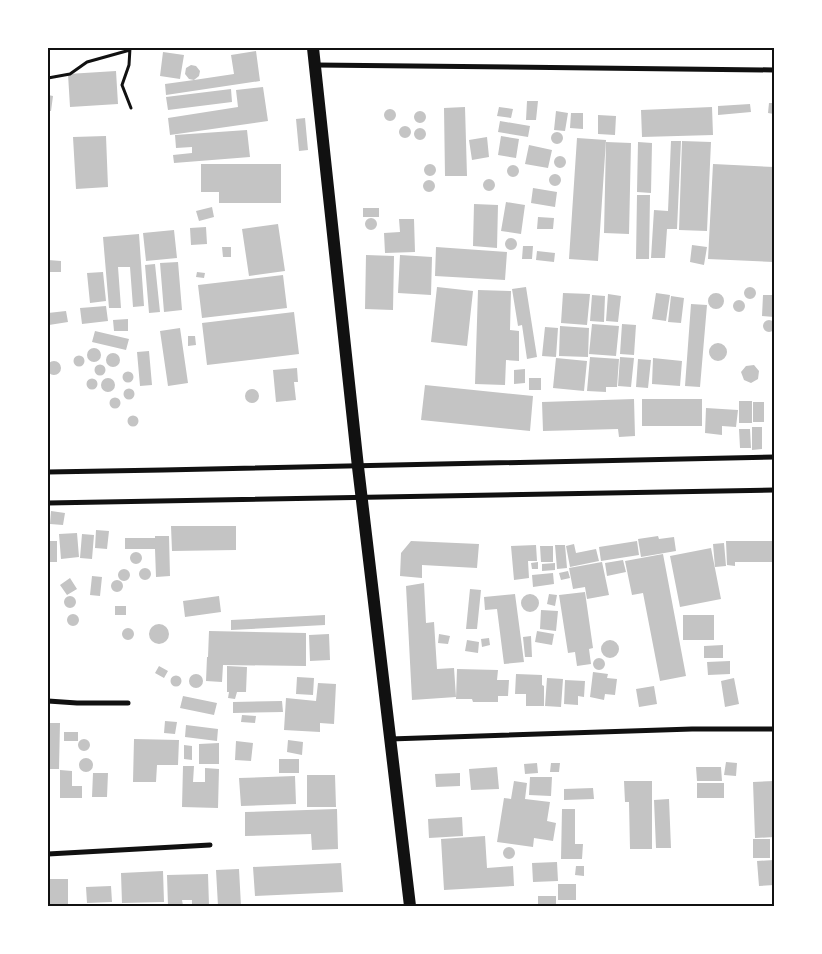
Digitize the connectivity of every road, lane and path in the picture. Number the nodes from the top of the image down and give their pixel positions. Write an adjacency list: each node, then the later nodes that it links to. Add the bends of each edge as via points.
1 (313, 48): 3 (main road)
2 (130, 49): 5 (path, via 87,62 70,74); 6 (path, via 122,86)
3 (315, 66): 4 (street); 8 (main road)
4 (774, 70)
5 (48, 78)
6 (131, 108)
7 (774, 458): 8 (street)
8 (358, 467): 9 (street); 11 (main road)
9 (48, 472)
10 (774, 490): 11 (street)
11 (362, 497): 12 (street); 16 (main road)
12 (48, 503)
13 (48, 701): 14 (street)
14 (128, 703)
15 (774, 728): 16 (street)
16 (390, 740): 19 (main road)
17 (210, 845): 18 (street)
18 (48, 854)
19 (410, 906)

